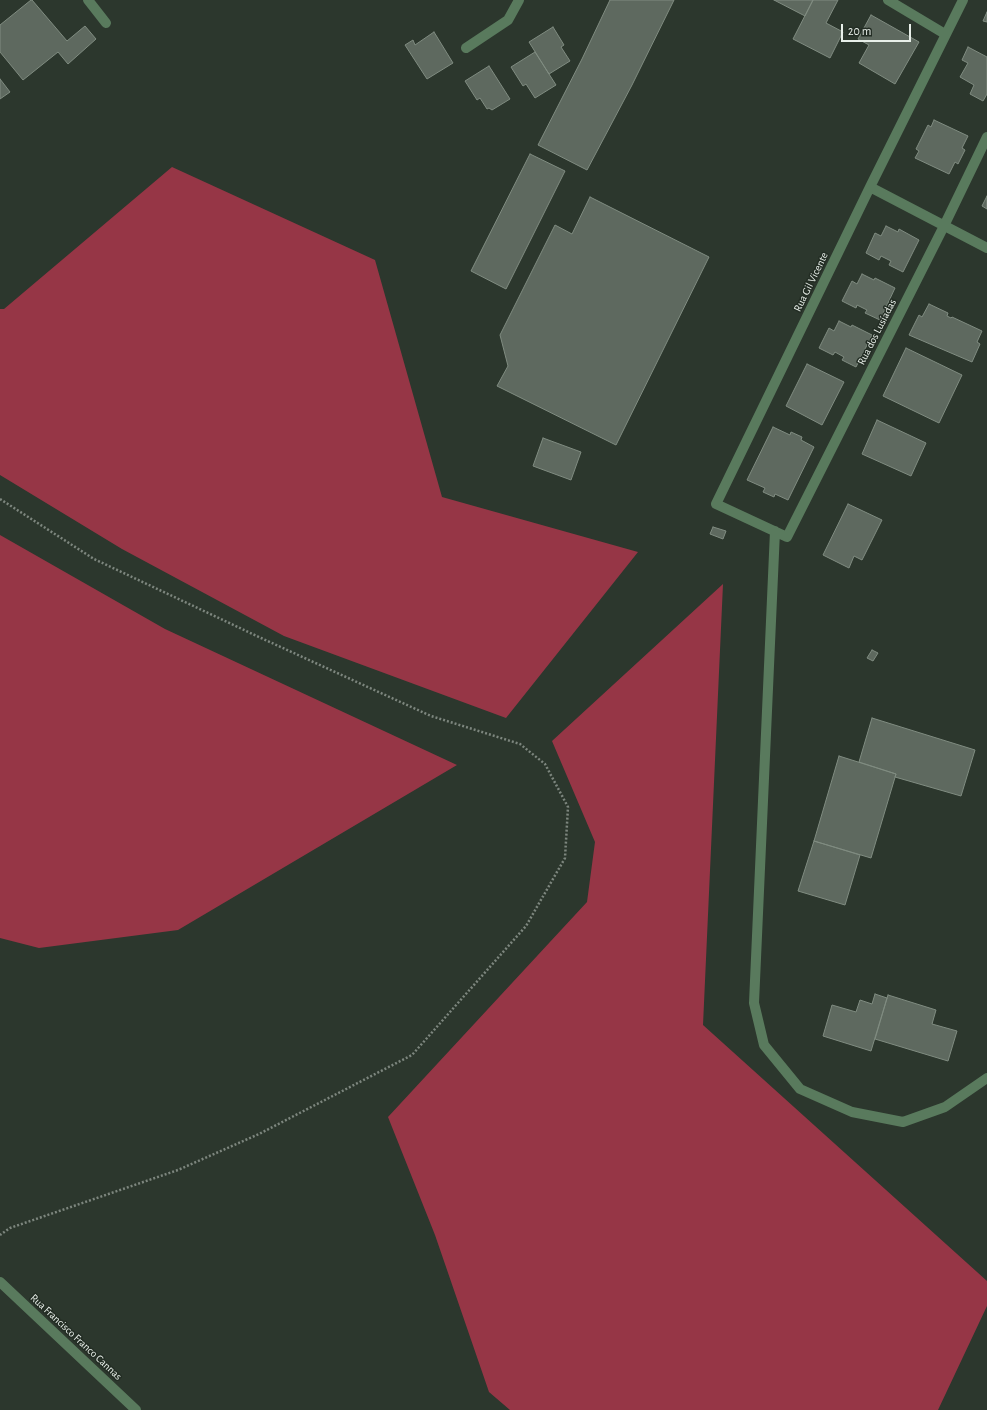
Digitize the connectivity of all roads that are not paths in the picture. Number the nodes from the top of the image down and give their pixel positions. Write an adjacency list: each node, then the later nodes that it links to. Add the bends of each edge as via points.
1 (88, 0): 5 (street)
2 (519, 0): 7 (street, via 508,20)
3 (888, 0): 6 (street)
4 (963, 0): 6 (street, Rua Gil Vicente)
5 (106, 23)
6 (945, 34): 9 (street, Rua Gil Vicente)
7 (466, 48)
8 (987, 137): 10 (street, Rua dos Lusíadas)
9 (870, 187): 10 (street); 12 (street, Rua Gil Vicente, via 716,504)
10 (944, 226): 11 (street); 13 (street, Rua dos Lusíadas)
11 (987, 248)
12 (775, 531): 13 (street, Rua Gil Vicente); 14 (street, via 754,1003 764,1045 800,1089 852,1112 903,1122 945,1107)
13 (787, 537)
14 (987, 1078)
15 (0, 1282): 16 (street, Rua Francisco Franco Cannas)
16 (136, 1410)

